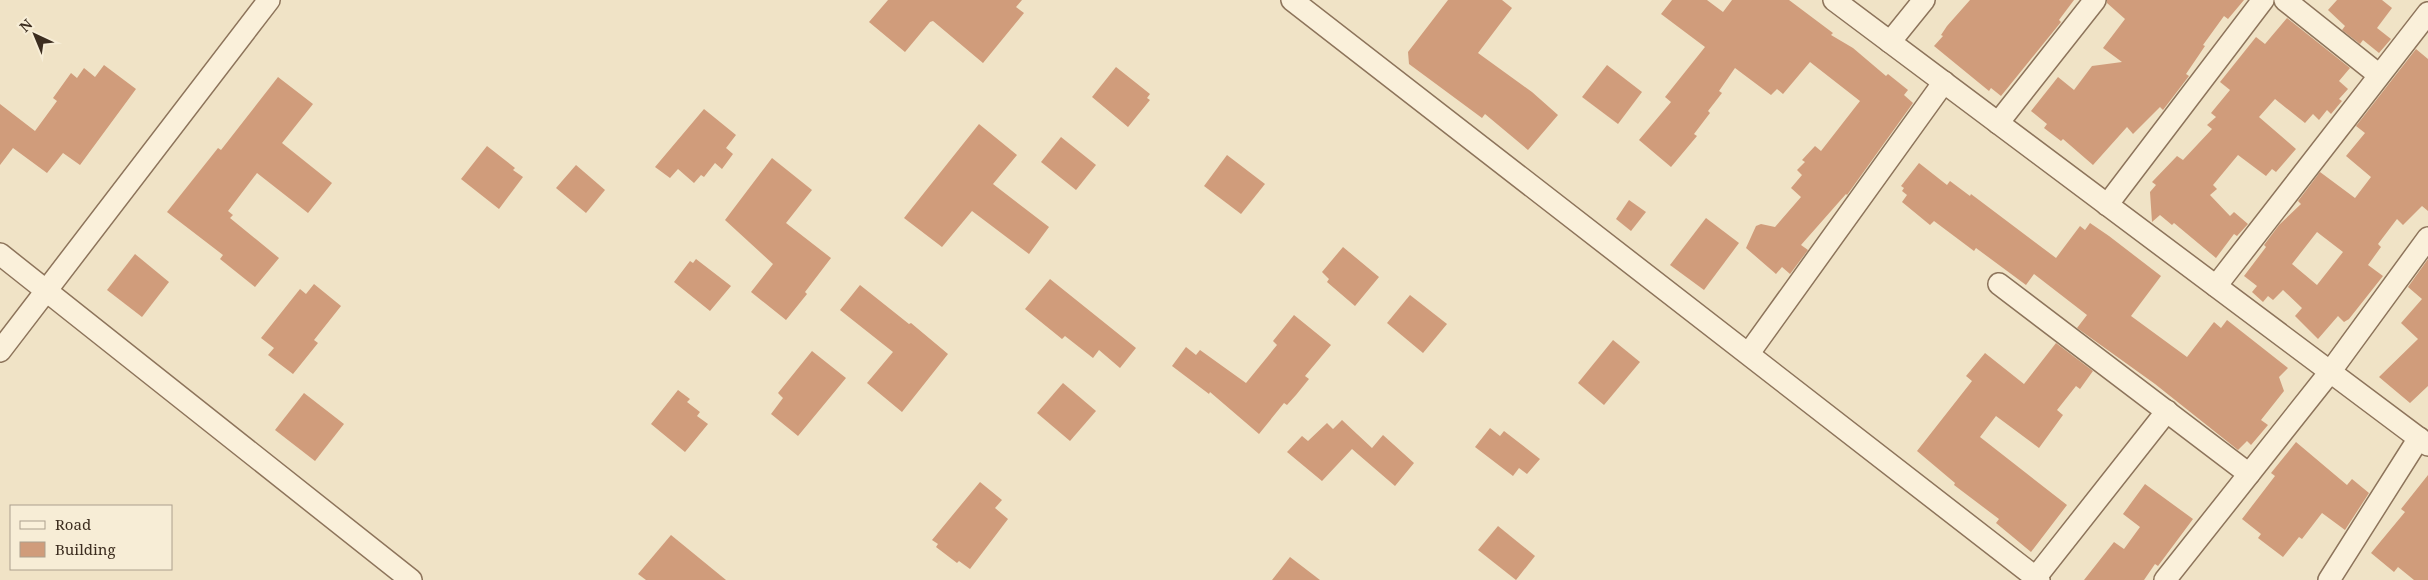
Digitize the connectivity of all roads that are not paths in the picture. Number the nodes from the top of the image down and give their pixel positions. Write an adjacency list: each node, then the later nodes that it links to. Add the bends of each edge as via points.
1 (269, 0): 18 (street)
2 (1292, 0): 20 (street)
3 (1834, 0): 9 (street)
4 (1924, 0): 9 (street)
5 (2095, 0): 12 (street)
6 (2263, 0): 13 (street)
7 (2285, 0): 10 (street)
8 (2428, 12): 10 (street)
9 (1890, 42): 11 (street)
10 (2379, 75): 17 (street)
11 (1944, 82): 12 (street); 20 (street)
12 (1998, 123): 13 (street)
13 (2107, 204): 17 (street)
14 (2428, 238): 21 (street)
15 (0, 254): 18 (street)
16 (1999, 284): 22 (street)
17 (2216, 286): 21 (street)
18 (46, 290): 19 (street); 26 (street)
19 (0, 351)
20 (1749, 353): 25 (street)
21 (2330, 372): 23 (street); 24 (street)
22 (2167, 411): 24 (street); 25 (street)
23 (2423, 441): 28 (street)
24 (2249, 474): 27 (street)
25 (2038, 579)
26 (411, 580)
27 (2165, 580)
28 (2329, 580)

